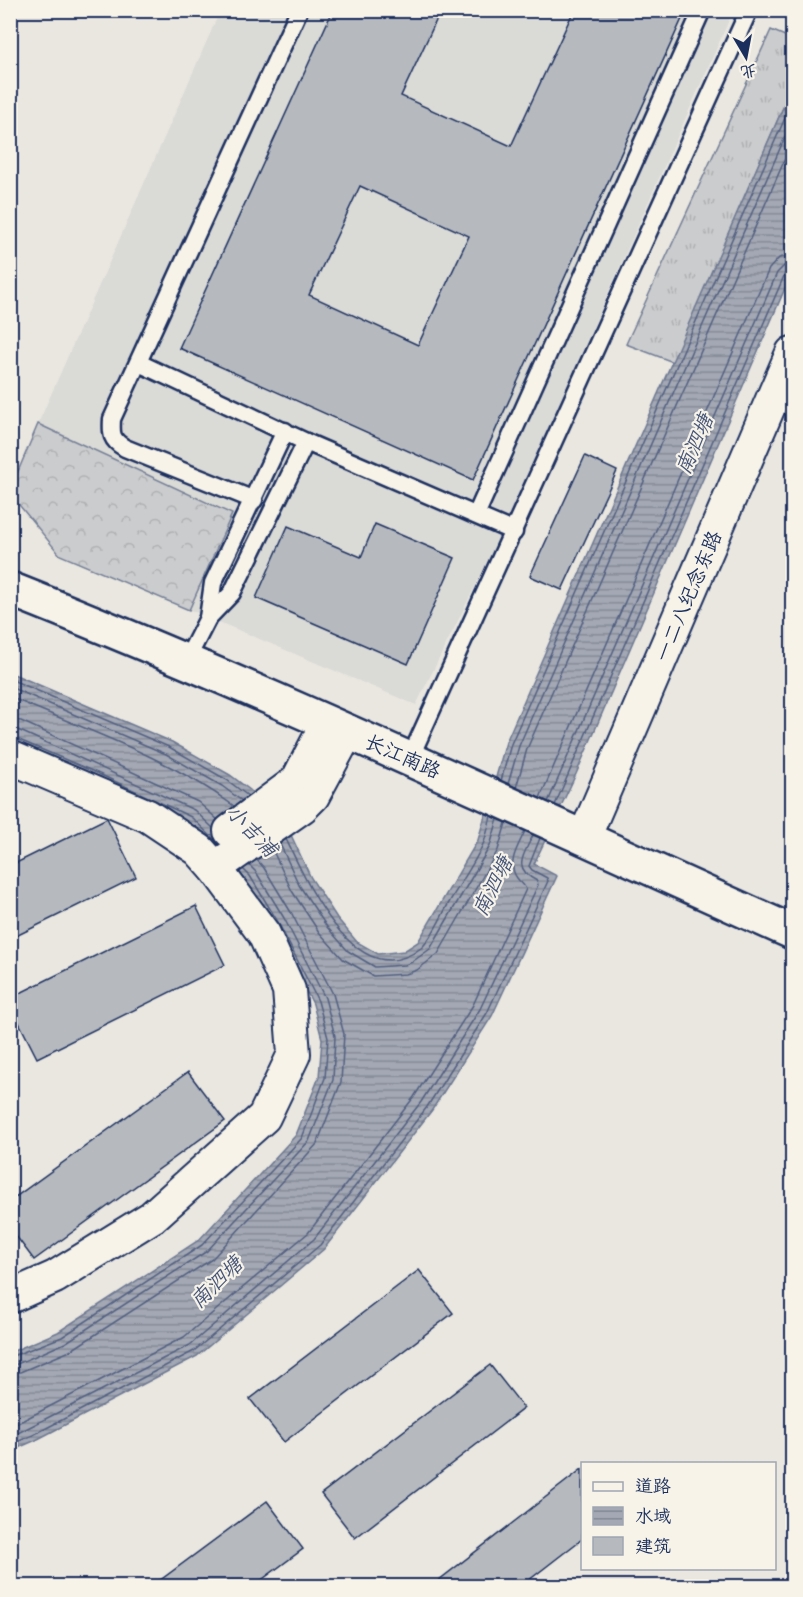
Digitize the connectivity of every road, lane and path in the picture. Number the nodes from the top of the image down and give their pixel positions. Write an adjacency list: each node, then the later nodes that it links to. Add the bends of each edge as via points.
1 (299, 10): 5 (lane)
2 (702, 10): 9 (lane)
3 (749, 10): 10 (lane)
4 (792, 353): 19 (street, 一二八纪念东路)
5 (140, 363): 6 (lane); 8 (lane, via 112,419 114,442)
6 (285, 431): 7 (lane); 8 (lane)
7 (306, 442): 9 (lane); 13 (lane, via 232,592)
8 (254, 500): 13 (lane, via 213,583)
9 (476, 515): 10 (lane)
10 (514, 532): 18 (lane)
11 (10, 568): 14 (main road)
12 (10, 589): 14 (main road, 长江南路)
13 (208, 618): 15 (lane)
14 (124, 634): 15 (main road, 长江南路)
15 (186, 661): 16 (main road, 长江南路)
16 (337, 727): 18 (main road, 长江南路); 20 (street, via 313,796 296,797)
17 (10, 757): 20 (street, via 148,816)
18 (420, 763): 19 (main road, 长江南路)
19 (584, 838): 21 (main road, 长江南路)
20 (217, 853): 22 (street, via 264,934 289,990 294,1054 264,1117 152,1216 55,1277)
21 (792, 932)
22 (10, 1297)

